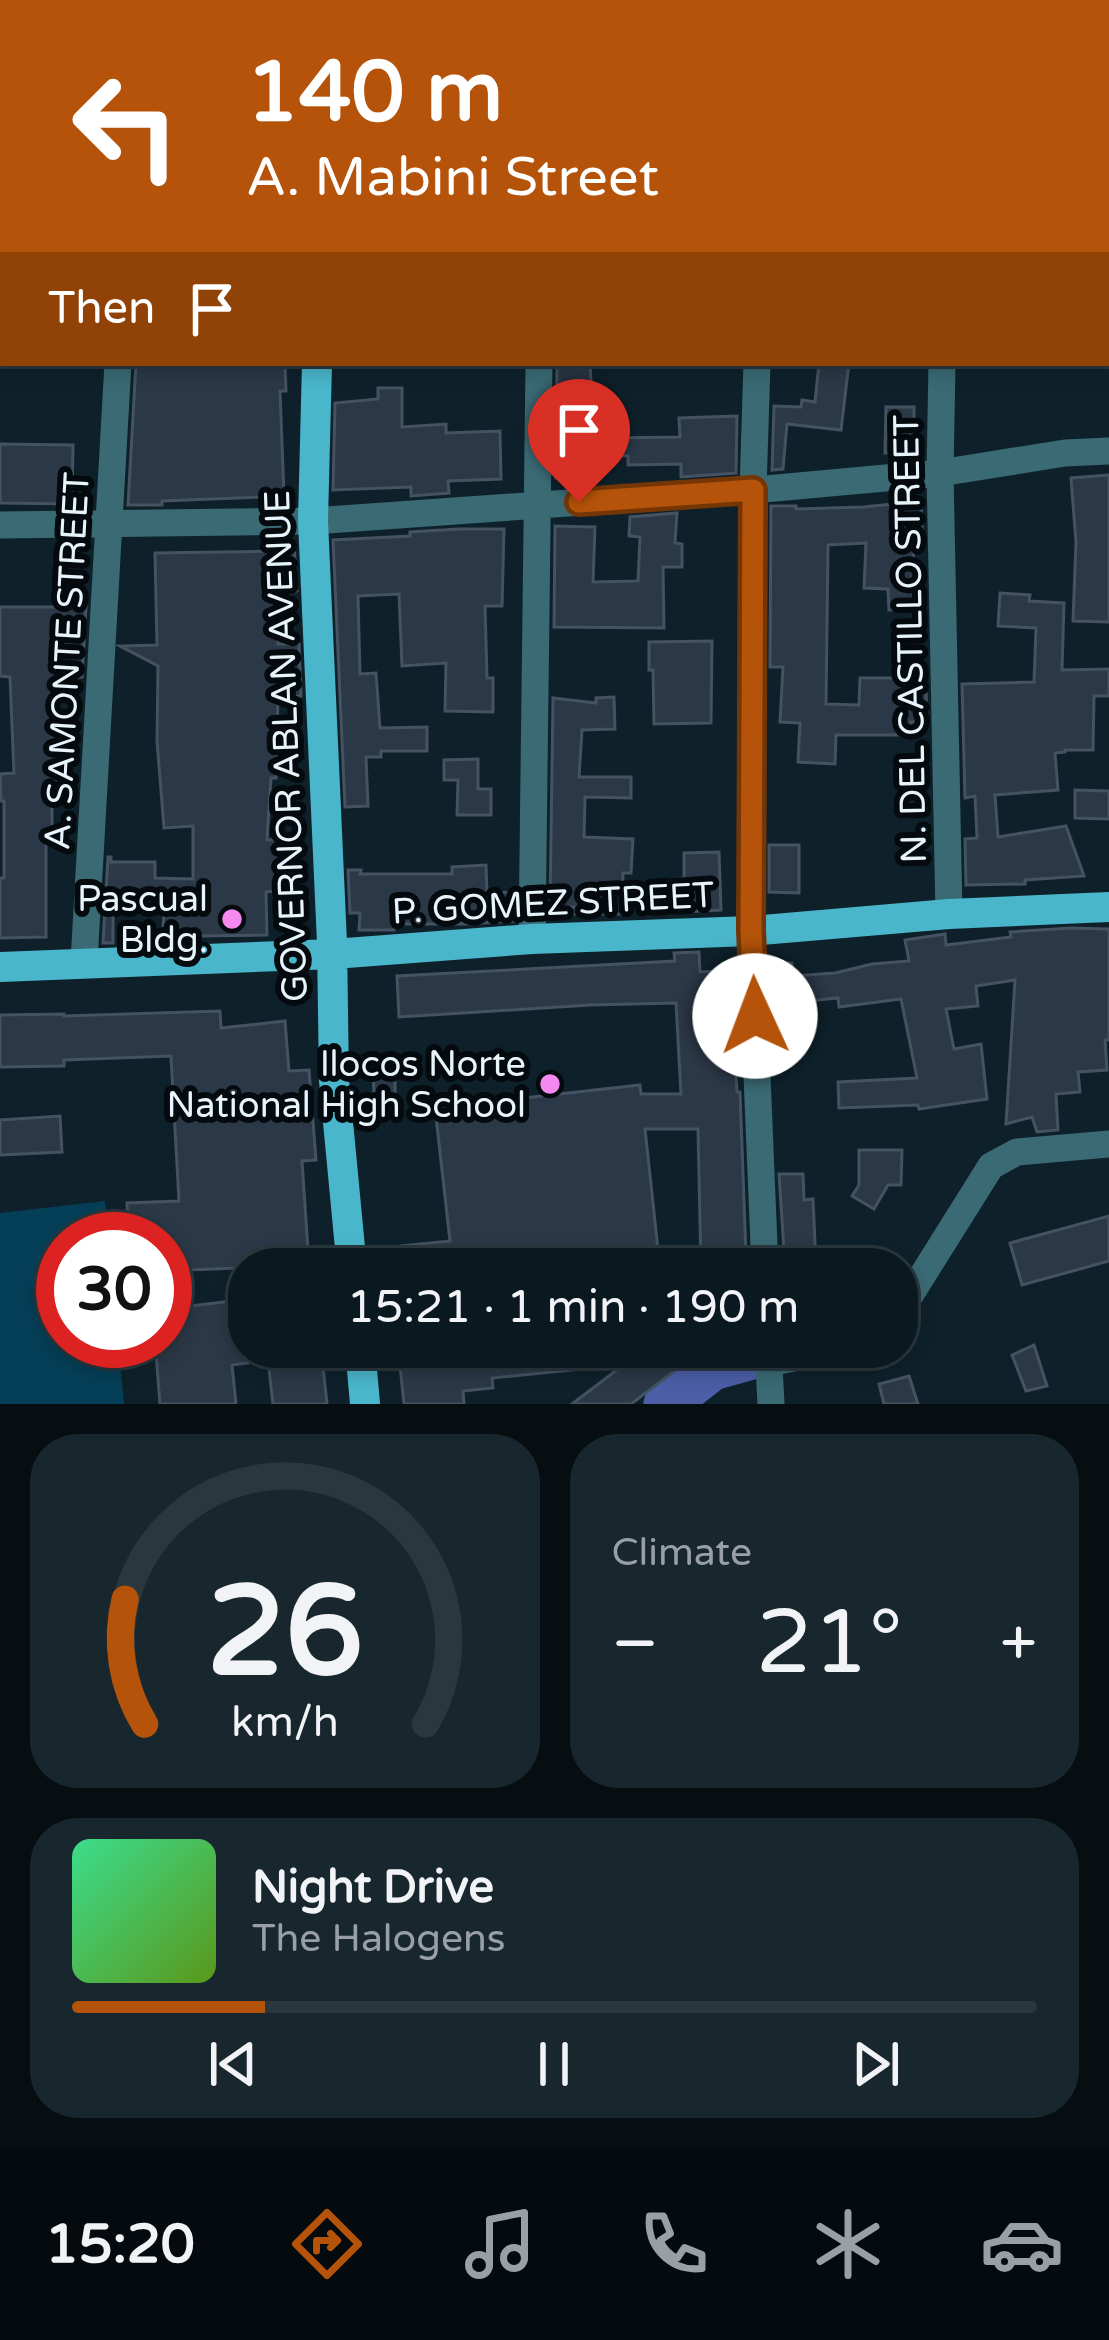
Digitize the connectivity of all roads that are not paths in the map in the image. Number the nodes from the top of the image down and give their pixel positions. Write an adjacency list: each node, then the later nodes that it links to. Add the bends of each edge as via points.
1 (118, 366): 11 (street, A. SAMONTE STREET)
2 (317, 366): 10 (main road, GOVERNOR ABLAN AVENUE)
3 (539, 366): 9 (street)
4 (757, 366): 8 (street)
5 (942, 366): 7 (street, N. DEL CASTILLO STREET)
6 (1109, 451): 7 (street)
7 (940, 473): 8 (street); 14 (street, N. DEL CASTILLO STREET)
8 (753, 490): 9 (street); 15 (street)
9 (536, 506): 10 (street); 16 (street)
10 (313, 521): 11 (street); 17 (main road, GOVERNOR ABLAN AVENUE)
11 (111, 524): 12 (street); 18 (street, A. SAMONTE STREET)
12 (0, 525)
13 (1109, 907): 14 (main road, P. GOMEZ STREET)
14 (949, 914): 15 (main road, P. GOMEZ STREET)
15 (751, 931): 16 (main road, P. GOMEZ STREET); 22 (street)
16 (532, 939): 17 (main road, P. GOMEZ STREET)
17 (333, 954): 18 (main road, P. GOMEZ STREET); 21 (main road, GOVERNOR ABLAN AVENUE, via 334,1080)
18 (84, 962): 19 (main road, P. GOMEZ STREET)
19 (0, 967)
20 (1109, 1144): 23 (street, via 1017,1152 992,1166)
21 (350, 1248)
22 (764, 1248)
23 (918, 1283)
24 (362, 1368): 26 (main road)
25 (769, 1368): 27 (street)
26 (365, 1404)
27 (772, 1404)

